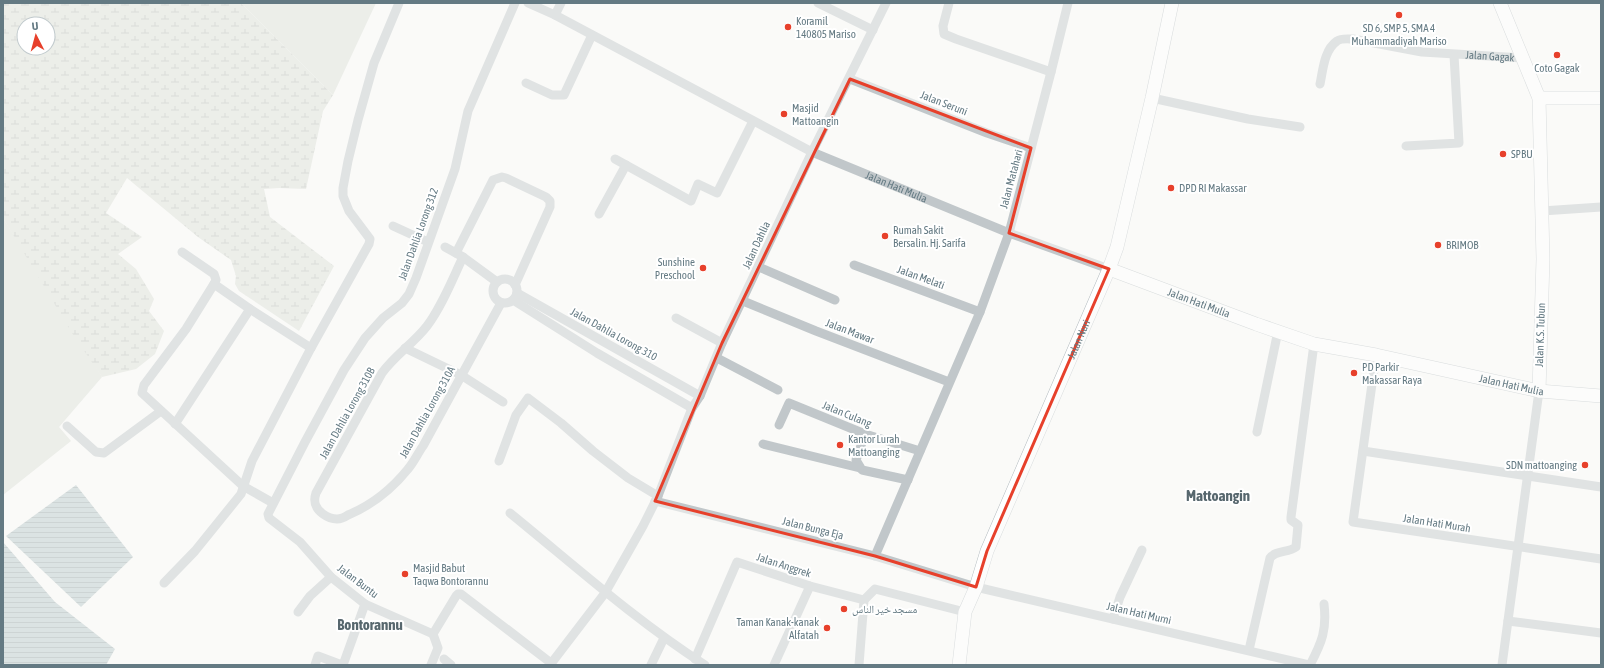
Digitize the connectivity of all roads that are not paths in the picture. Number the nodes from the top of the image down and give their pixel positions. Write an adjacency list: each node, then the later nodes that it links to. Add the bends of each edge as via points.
1 (399, 3): 55 (street, via 374,63 356,127 343,188 343,196 349,211 370,239 369,244)
2 (515, 3): 35 (street, Jalan Dahlia Lorong 312, via 468,111 455,169)
3 (528, 3): 11 (street, Jalan Hati Mulia)
4 (561, 3): 11 (street)
5 (818, 3): 12 (street)
6 (886, 3): 12 (street, Jalan Dahlia)
7 (949, 3): 16 (street, via 943,26 944,34)
8 (1068, 3): 16 (street, Jalan Matahari)
9 (1172, 3): 20 (street, Jalan Nuri)
10 (1500, 3): 15 (street, Jalan Gagak)
11 (555, 15): 13 (street, Jalan Hati Mulia)
12 (873, 30): 17 (street, Jalan Dahlia)
13 (592, 35): 18 (street, via 564,95 552,95); 23 (street, Jalan Hati Mulia)
14 (1454, 55): 15 (street, Jalan Gagak); 19 (street, Jalan Gagak, via 1352,39 1337,40 1328,52); 25 (street, via 1459,143)
15 (1523, 58): 21 (street, Jalan Gagak)
16 (1051, 72): 26 (street, Jalan Matahari)
17 (850, 79): 26 (street, Jalan Seruni); 27 (street, Jalan Dahlia)
18 (526, 83)
19 (1320, 84)
20 (1152, 98): 24 (street, via 1241,117); 41 (street, Jalan Nuri, via 1117,247)
21 (1539, 98): 22 (street); 31 (street, Jalan K.S. Tubun)
22 (1601, 98)
23 (753, 121): 27 (street, Jalan Hati Mulia); 29 (street, via 717,193 698,184 691,201)
24 (1300, 126)
25 (1406, 146)
26 (1031, 148): 34 (street, Jalan Matahari)
27 (812, 152): 34 (street, Jalan Hati Mulia); 40 (street, Jalan Dahlia)
28 (615, 159): 29 (street)
29 (626, 165): 32 (street)
30 (1601, 207): 31 (street)
31 (1542, 211): 65 (street, Jalan K.S. Tubun)
32 (599, 214)
33 (393, 226): 35 (street)
34 (1009, 233): 41 (street, Jalan Hati Mulia); 49 (street, Jalan Matahari)
35 (428, 242): 86 (street, Jalan Dahlia Lorong 312, via 409,294 365,338 344,370)
36 (445, 246): 38 (street)
37 (182, 252): 43 (street, via 214,274)
38 (459, 255): 42 (street); 44 (street, Jalan Dahlia Lorong 310B, via 493,180 506,178 546,197 550,201 550,206); 56 (street, Jalan Dahlia Lorong 310B, via 435,314 419,336)
39 (854, 265): 49 (street, Jalan Melati)
40 (759, 267): 45 (street); 46 (street, Jalan Dahlia)
41 (1109, 269): 51 (street, Jalan Hati Mulia); 97 (street, Jalan Nuri)
42 (497, 282): 44 (street, via 509,280); 47 (street, via 494,294 498,301)
43 (214, 284): 48 (street); 70 (street, via 186,328 142,388 143,395)
44 (515, 293): 47 (street, via 506,303); 52 (street, Jalan Dahlia Lorong 310); 57 (street, Jalan Dahlia Lorong 310)
45 (834, 300)
46 (743, 301): 53 (street, Jalan Dahlia); 62 (street, Jalan Mawar)
47 (502, 302): 61 (street, Jalan Dahlia Lorong 310A)
48 (250, 309): 55 (street); 71 (street)
49 (980, 312): 62 (street, Jalan Matahari)
50 (676, 318): 53 (street)
51 (1278, 331): 54 (street, Jalan Hati Mulia); 74 (street)
52 (604, 342): 57 (street); 60 (street, Jalan Dahlia Lorong 310)
53 (722, 343): 59 (street, Jalan Dahlia)
54 (1314, 344): 58 (street, Jalan Hati Mulia); 109 (street, via 1291,518 1298,525 1296,547 1270,558)
55 (311, 348): 83 (street, via 252,461)
56 (405, 348): 61 (street); 89 (street, Jalan Dahlia Lorong 310B, via 382,373 316,493 315,506)
57 (597, 353): 63 (street, Jalan Dahlia Lorong 310)
58 (1376, 355): 65 (street, Jalan Hati Mulia); 78 (street)
59 (716, 358): 64 (street); 66 (street, Jalan Dahlia)
60 (661, 374): 63 (street); 66 (street, Jalan Dahlia Lorong 310)
61 (462, 375): 68 (street); 89 (street, Jalan Dahlia Lorong 310A, via 423,446 409,468 395,483 376,501 358,511 340,519)
62 (949, 382): 77 (street, Jalan Matahari)
63 (654, 386): 69 (street, Jalan Dahlia Lorong 310)
64 (778, 390)
65 (1539, 391): 67 (street, Jalan Hati Mulia); 81 (street, Jalan K.S. Tubun)
66 (700, 396): 69 (street, Jalan Dahlia)
67 (1601, 396)
68 (503, 402)
69 (692, 408): 85 (street, Jalan Dahlia)
70 (161, 411): 71 (street); 73 (street, via 104,453 96,452)
71 (175, 424): 83 (street)
72 (779, 425): 75 (street, Jalan Culang, via 789,403)
73 (67, 426)
74 (1257, 432)
75 (865, 434): 77 (street, Jalan Culang); 80 (street, via 856,460)
76 (763, 444): 80 (street)
77 (920, 451): 82 (street, Jalan Matahari)
78 (1363, 451): 81 (street); 90 (street, Jalan Hati Murah, via 1353,522)
79 (499, 461): 85 (street, Jalan Bunga Eja, via 511,425 528,398 593,451)
80 (860, 468): 82 (street)
81 (1528, 477): 84 (street); 90 (street, Jalan K.S. Tubun)
82 (908, 480): 92 (street, Jalan Matahari)
83 (243, 486): 86 (street); 95 (street, via 241,494 231,508)
84 (1601, 487)
85 (657, 498): 92 (street, Jalan Bunga Eja); 98 (street, Jalan Dahlia)
86 (273, 503): 88 (street, Jalan Dahlia Lorong 312)
87 (510, 513): 98 (street)
88 (268, 514): 94 (street, Jalan Buntu, via 269,518 300,542)
89 (328, 518)
90 (1517, 547): 93 (street, Jalan Hati Murah); 105 (street, Jalan K.S. Tubun)
91 (1142, 550): 104 (street, via 1120,597)
92 (875, 556): 97 (street, Jalan Bunga Eja)
93 (1601, 559)
94 (330, 576): 100 (street, Jalan Buntu); 102 (street)
95 (164, 583)
96 (810, 586): 99 (street, Jalan Anggrek); 110 (street, Jalan Anggrek, via 737,562); 117 (street)
97 (970, 586): 103 (street, Jalan Nuri); 104 (street, Jalan Hati Murni)
98 (605, 593): 108 (street); 111 (street, Jalan Dahlia)
99 (864, 600): 103 (street, via 875,589); 118 (street)
100 (365, 604): 107 (street, Jalan Buntu); 113 (street)
101 (1324, 604): 120 (street, via 1323,640)
102 (298, 612)
103 (965, 612): 119 (street, Jalan Nuri)
104 (1113, 619): 109 (street, Jalan Hati Murni)
105 (1508, 621): 106 (street); 121 (street, Jalan K.S. Tubun)
106 (1601, 633)
107 (433, 634): 111 (street, via 458,594 461,594); 114 (street, via 438,648)
108 (664, 638): 110 (street); 115 (street)
109 (1250, 650): 120 (street, Jalan Hati Murni)
110 (695, 659): 116 (street)
111 (550, 664)
112 (315, 665): 113 (street, via 318,656)
113 (342, 665)
114 (431, 665)
115 (651, 665)
116 (705, 665)
117 (774, 665)
118 (858, 665)
119 (960, 665)
120 (1310, 665)
121 (1502, 665)

